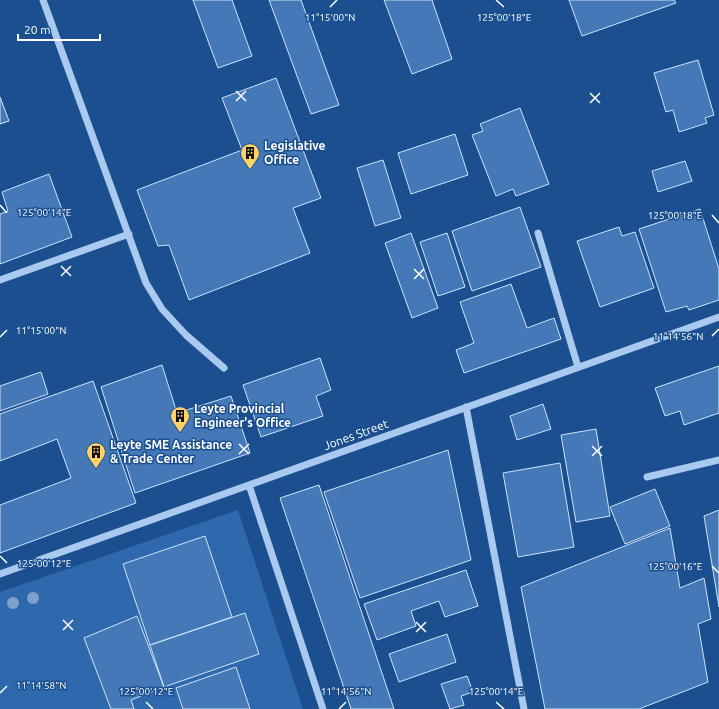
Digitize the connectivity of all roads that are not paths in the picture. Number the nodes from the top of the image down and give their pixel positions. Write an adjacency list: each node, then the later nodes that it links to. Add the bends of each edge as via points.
1 (43, 0): 3 (street)
2 (538, 233): 6 (street)
3 (129, 234): 4 (street); 7 (street, via 146,283 162,309 186,335)
4 (0, 280)
5 (719, 317): 6 (street, Jones Street)
6 (578, 367): 8 (street, Jones Street)
7 (224, 368)
8 (466, 407): 11 (street, Jones Street); 14 (street)
9 (719, 460): 10 (street)
10 (647, 477)
11 (250, 484): 12 (street, Jones Street); 13 (street)
12 (0, 574)
13 (323, 709)
14 (524, 709)

